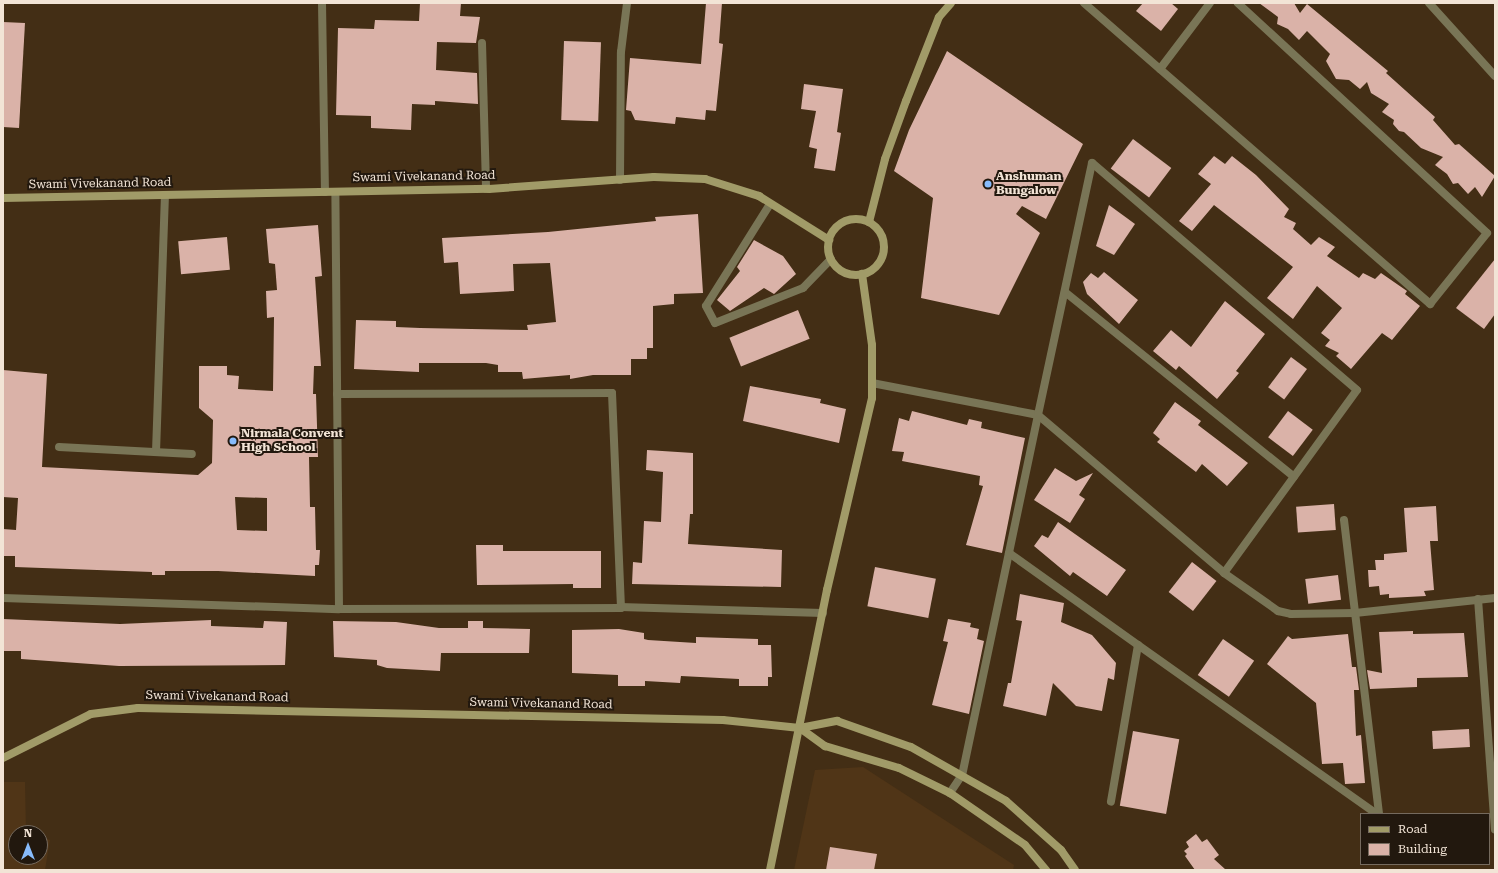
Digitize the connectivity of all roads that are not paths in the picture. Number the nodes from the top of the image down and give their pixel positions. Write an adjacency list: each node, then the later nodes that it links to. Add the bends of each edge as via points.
1 (322, 3): 13 (street)
2 (627, 3): 11 (street, via 621,52)
3 (951, 3): 18 (main road, via 939,17 906,101 885,159)
4 (1084, 3): 9 (street)
5 (1210, 3): 9 (street)
6 (1238, 3): 9 (street, via 1487,233 1430,304)
7 (1429, 3): 10 (street)
8 (482, 43): 12 (street)
9 (1160, 69)
10 (1495, 76)
11 (620, 180): 12 (main road, Swami Vivekanand Road); 17 (main road, Swami Vivekanand Road, via 654,176 705,179 759,196)
12 (486, 188): 14 (main road, Swami Vivekanand Road)
13 (325, 192): 14 (main road, Swami Vivekanand Road); 15 (main road, Swami Vivekanand Road)
14 (335, 192): 24 (street)
15 (165, 195): 16 (main road, Swami Vivekanand Road); 27 (street)
16 (3, 198)
17 (770, 204): 19 (main road, Swami Vivekanand Road); 20 (street, via 706,306 715,323 803,288)
18 (869, 222): 19 (main road, via 854,219 844,222); 21 (main road, via 880,231 884,253 876,266)
19 (829, 240): 20 (main road)
20 (831, 259): 21 (main road, via 843,271)
21 (862, 274): 23 (main road, via 872,345)
22 (1064, 292): 25 (street); 29 (street); 29 (street, via 1092,163 1356,390)
23 (872, 383): 25 (street); 38 (main road, via 872,398)
24 (337, 394): 36 (street, via 612,393); 37 (street)
25 (1038, 415): 31 (street); 32 (street)
26 (59, 447): 27 (street)
27 (156, 452): 28 (street)
28 (192, 454)
29 (1294, 477): 32 (street)
30 (1344, 520): 39 (street)
31 (1009, 553): 40 (street); 43 (street)
32 (1224, 573): 39 (street, via 1278,611)
33 (3, 598): 37 (street)
34 (1495, 598): 35 (street)
35 (1478, 599): 39 (street); 48 (street)
36 (620, 607): 37 (street); 38 (street)
37 (339, 609)
38 (823, 613): 41 (main road)
39 (1355, 613): 47 (street)
40 (1138, 645): 45 (street); 46 (street)
41 (800, 728): 42 (main road, Swami Vivekanand Road, via 723,720 138,708 92,714); 43 (main road, via 837,721 911,746); 44 (main road, Swami Vivekanand Road, via 825,746 899,768); 50 (main road)
42 (3, 758)
43 (962, 776): 44 (street); 52 (main road, via 1006,801 1061,850)
44 (950, 793): 51 (main road, Swami Vivekanand Road, via 1024,844)
45 (1111, 802)
46 (1377, 813)
47 (1378, 813)
48 (1492, 817): 49 (street)
49 (1495, 830)
50 (770, 870)
51 (1046, 870)
52 (1075, 870)

